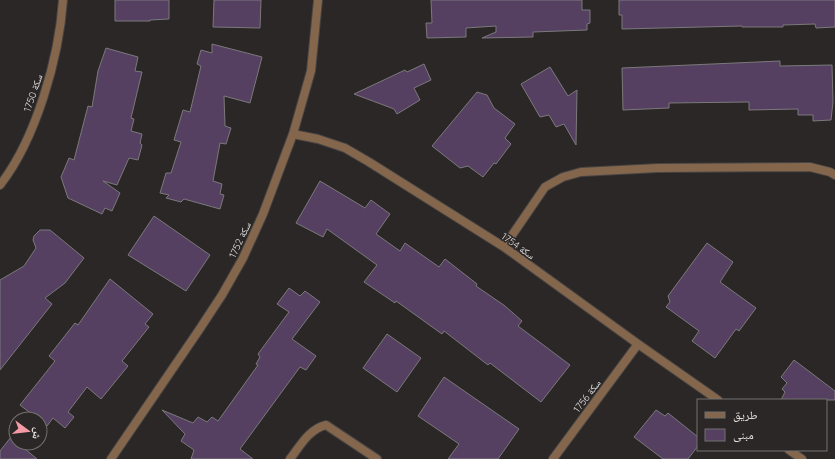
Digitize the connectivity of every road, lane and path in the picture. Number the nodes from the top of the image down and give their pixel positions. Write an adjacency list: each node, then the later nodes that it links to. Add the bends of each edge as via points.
1 (63, 0): 5 (street, سكة 1750, via 54,59 43,98 27,138)
2 (318, 0): 3 (street, سكة 1752, via 311,71)
3 (293, 134): 6 (street, سكة 1754, via 345,148); 10 (street, سكة 1752, via 263,214 229,283)
4 (835, 175): 6 (street, via 810,167 658,168 581,172 563,177 545,187)
5 (0, 186)
6 (504, 247): 7 (street, سكة 1754)
7 (638, 344): 8 (street, سكة 1754); 13 (street, سكة 1756)
8 (717, 399)
9 (791, 451): 14 (street)
10 (110, 459)
11 (290, 459): 12 (street, via 310,433 326,425)
12 (377, 459)
13 (553, 459)
14 (802, 459)

